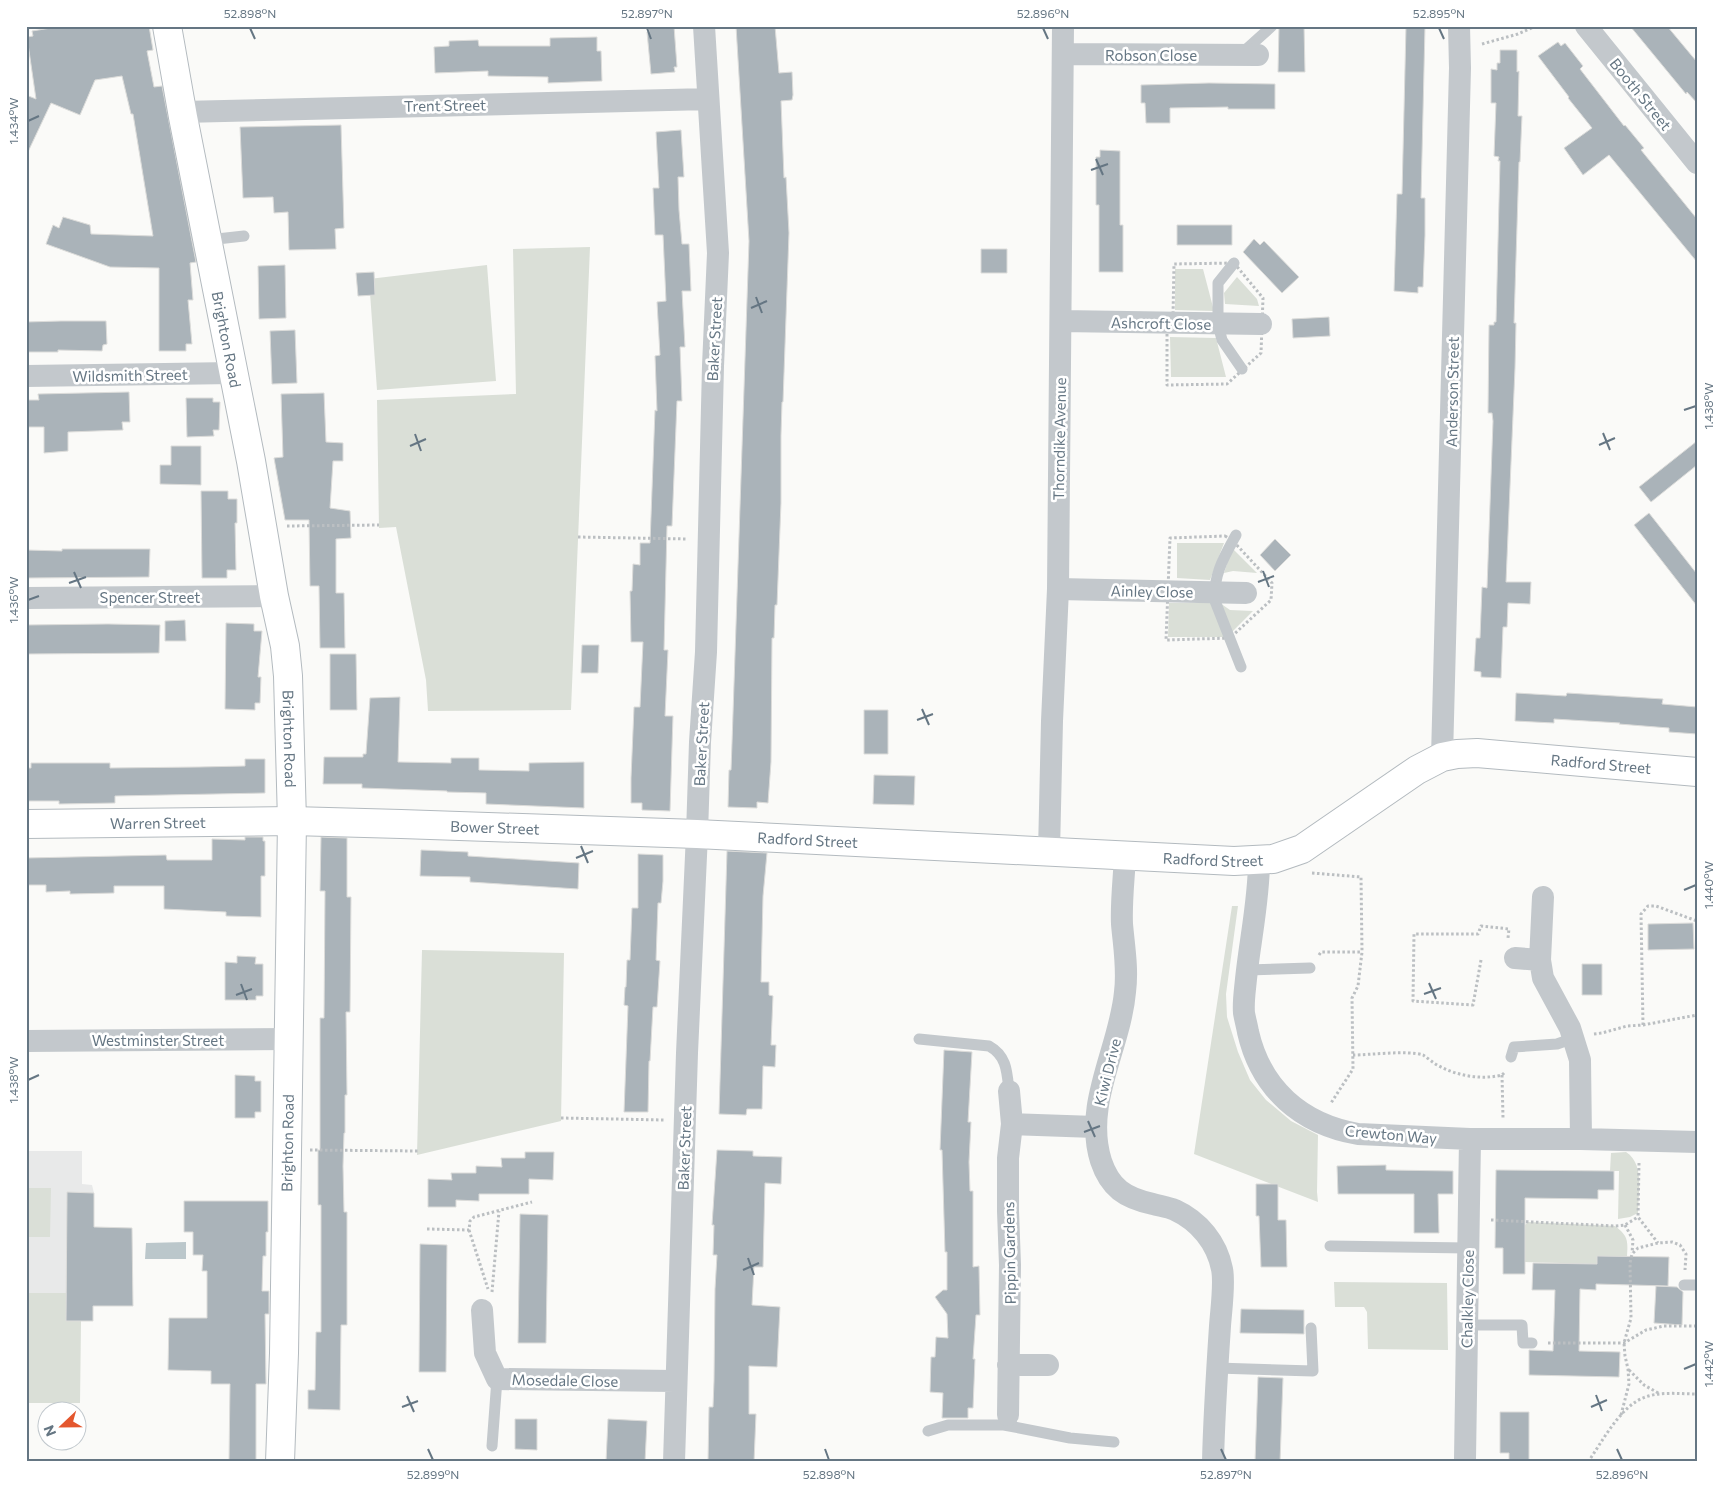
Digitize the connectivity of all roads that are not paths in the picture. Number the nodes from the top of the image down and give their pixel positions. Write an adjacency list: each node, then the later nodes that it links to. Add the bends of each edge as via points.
1 (167, 26): 10 (street, Brighton Road)
2 (704, 26): 9 (street, Baker Street)
3 (1063, 26): 7 (street, Thorndike Avenue)
4 (1272, 26): 8 (lane, Robson Close)
5 (1586, 26): 11 (street, Booth Street)
6 (1459, 36): 28 (street, Anderson Street)
7 (1062, 54): 8 (street, Robson Close); 15 (street, Thorndike Avenue)
8 (1249, 55)
9 (708, 99): 10 (street, Trent Street); 32 (street, Baker Street, via 718,253)
10 (182, 112): 13 (street, Brighton Road)
11 (1697, 163)
12 (244, 236): 13 (lane)
13 (208, 240): 19 (street, Brighton Road)
14 (1234, 264): 16 (lane, via 1218,283)
15 (1060, 321): 16 (street, Ashcroft Close); 22 (street, Thorndike Avenue)
16 (1218, 324): 17 (street, Ashcroft Close); 18 (lane, via 1222,340)
17 (1261, 324)
18 (1242, 369)
19 (234, 373): 20 (street, Wildsmith Street); 25 (street, Brighton Road)
20 (26, 376)
21 (1236, 535): 23 (lane, via 1219,566)
22 (1058, 589): 23 (street, Ainley Close); 33 (street, Thorndike Avenue)
23 (1214, 592): 24 (street, Ainley Close); 27 (lane)
24 (1246, 592)
25 (274, 596): 26 (street, Spencer Street); 30 (street, Brighton Road, via 288,676)
26 (26, 598)
27 (1241, 667)
28 (1442, 757): 29 (street, Radford Street, via 1477,753); 35 (street, Radford Street, via 1417,770 1296,852)
29 (1697, 772)
30 (292, 821): 31 (street, Warren Street); 32 (street, Bower Street); 42 (street, Brighton Road)
31 (26, 824)
32 (697, 834): 33 (street, Radford Street); 64 (street, Baker Street)
33 (1050, 852): 34 (street, Radford Street)
34 (1125, 856): 35 (street, Radford Street); 48 (street, Kiwi Drive, via 1122,923 1127,974 1125,993)
35 (1259, 860): 40 (street, Crewton Way)
36 (1543, 897): 38 (street)
37 (1512, 949): 38 (street)
38 (1540, 960): 41 (street, via 1543,978)
39 (1310, 968): 40 (lane)
40 (1247, 970): 49 (street, Crewton Way, via 1244,1013 1251,1046 1275,1091 1287,1102 1315,1120 1343,1131)
41 (1574, 1038): 45 (lane, via 1558,1044 1514,1047); 50 (street, via 1580,1060)
42 (289, 1039): 44 (street, Westminster Street); 70 (street, Brighton Road)
43 (919, 1039): 46 (lane, via 989,1046 999,1052 1007,1071)
44 (26, 1041)
45 (1511, 1057)
46 (1009, 1091): 47 (street, Pippin Gardens)
47 (1012, 1124): 48 (street); 60 (street, Pippin Gardens, via 1008,1158)
48 (1095, 1127): 62 (street, Kiwi Drive, via 1102,1163 1113,1185 1136,1200 1173,1209 1200,1227 1210,1240 1222,1270)
49 (1470, 1139): 50 (street, Crewton Way); 53 (street, Chalkley Close)
50 (1581, 1139): 51 (street, Crewton Way)
51 (1697, 1142)
52 (1330, 1246): 53 (lane)
53 (1468, 1248): 57 (street, Chalkley Close)
54 (1684, 1285): 55 (lane)
55 (1697, 1285)
56 (487, 1301): 63 (street, Mosedale Close, via 484,1353)
57 (1467, 1325): 59 (lane, via 1522,1325 1523,1343); 69 (street, Chalkley Close)
58 (1312, 1328): 62 (lane, via 1313,1371)
59 (1532, 1343)
60 (1008, 1365): 61 (street); 65 (street, Pippin Gardens)
61 (1048, 1365)
62 (1217, 1368): 72 (street, Kiwi Drive)
63 (497, 1379): 64 (street, Mosedale Close); 68 (lane)
64 (675, 1381): 71 (street, Baker Street)
65 (1006, 1420): 66 (lane, via 948,1425); 67 (lane, via 1070,1438)
66 (928, 1431)
67 (1114, 1442)
68 (492, 1446)
69 (1464, 1459)
70 (280, 1462)
71 (674, 1462)
72 (1213, 1462)

